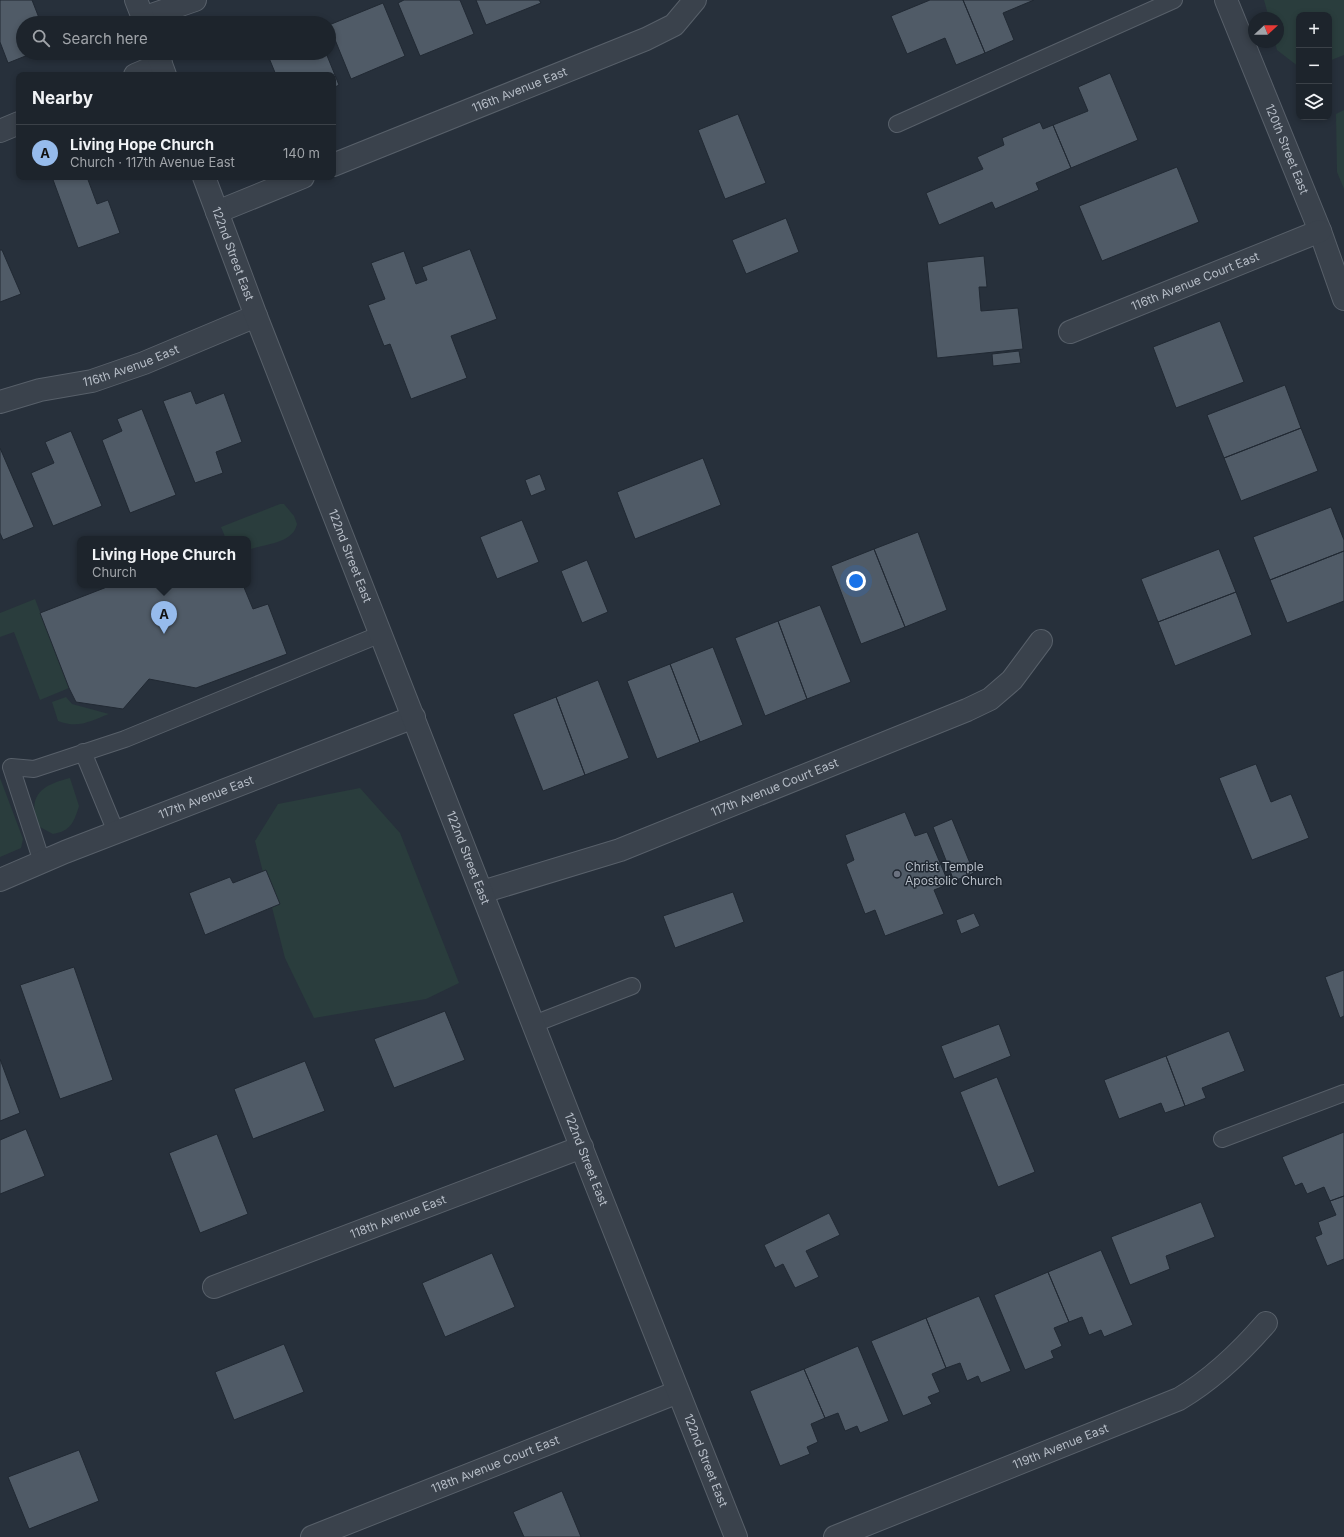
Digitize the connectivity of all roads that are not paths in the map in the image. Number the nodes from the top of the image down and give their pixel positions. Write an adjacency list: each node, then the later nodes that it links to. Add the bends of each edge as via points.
1 (195, 0): 5 (street)
2 (695, 0): 11 (street, 116th Avenue East, via 674,25 646,39)
3 (1174, 0): 9 (lane)
4 (1226, 0): 15 (street, 120th Street East)
5 (142, 14)
6 (161, 64): 7 (street)
7 (142, 72)
8 (16, 124): 10 (street)
9 (897, 124)
10 (0, 131)
11 (336, 164)
12 (205, 180): 14 (street, 122nd Street East)
13 (296, 180): 14 (street)
14 (217, 212): 17 (street, 122nd Street East)
15 (1320, 231): 16 (street, 120th Street East); 18 (street, 116th Avenue Court East)
16 (1344, 299)
17 (256, 316): 19 (street, 116th Avenue East, via 144,363 92,381 40,390); 20 (street, 122nd Street East)
18 (1070, 332)
19 (0, 402)
20 (381, 634): 22 (street, 122nd Street East); 23 (lane, via 125,739)
21 (1041, 641): 27 (street, 117th Avenue Court East, via 1012,680 990,699 968,710 620,850)
22 (414, 717): 24 (street, 117th Avenue East); 27 (street, 122nd Street East)
23 (83, 752): 24 (lane); 25 (lane, via 34,768 11,767)
24 (116, 832): 25 (street, 117th Avenue East)
25 (42, 862): 26 (street, 117th Avenue East)
26 (0, 880)
27 (482, 892): 29 (street, 122nd Street East)
28 (632, 986): 29 (lane)
29 (534, 1024): 32 (street, 122nd Street East)
30 (1344, 1093): 31 (lane)
31 (1222, 1139)
32 (582, 1147): 33 (street, 118th Avenue East); 35 (street, 122nd Street East)
33 (214, 1287)
34 (1266, 1323): 38 (street, 119th Avenue East, via 1241,1351 1203,1385 1179,1399)
35 (678, 1392): 36 (street, 118th Avenue Court East); 37 (street, 122nd Street East)
36 (312, 1537)
37 (736, 1537)
38 (835, 1537)

